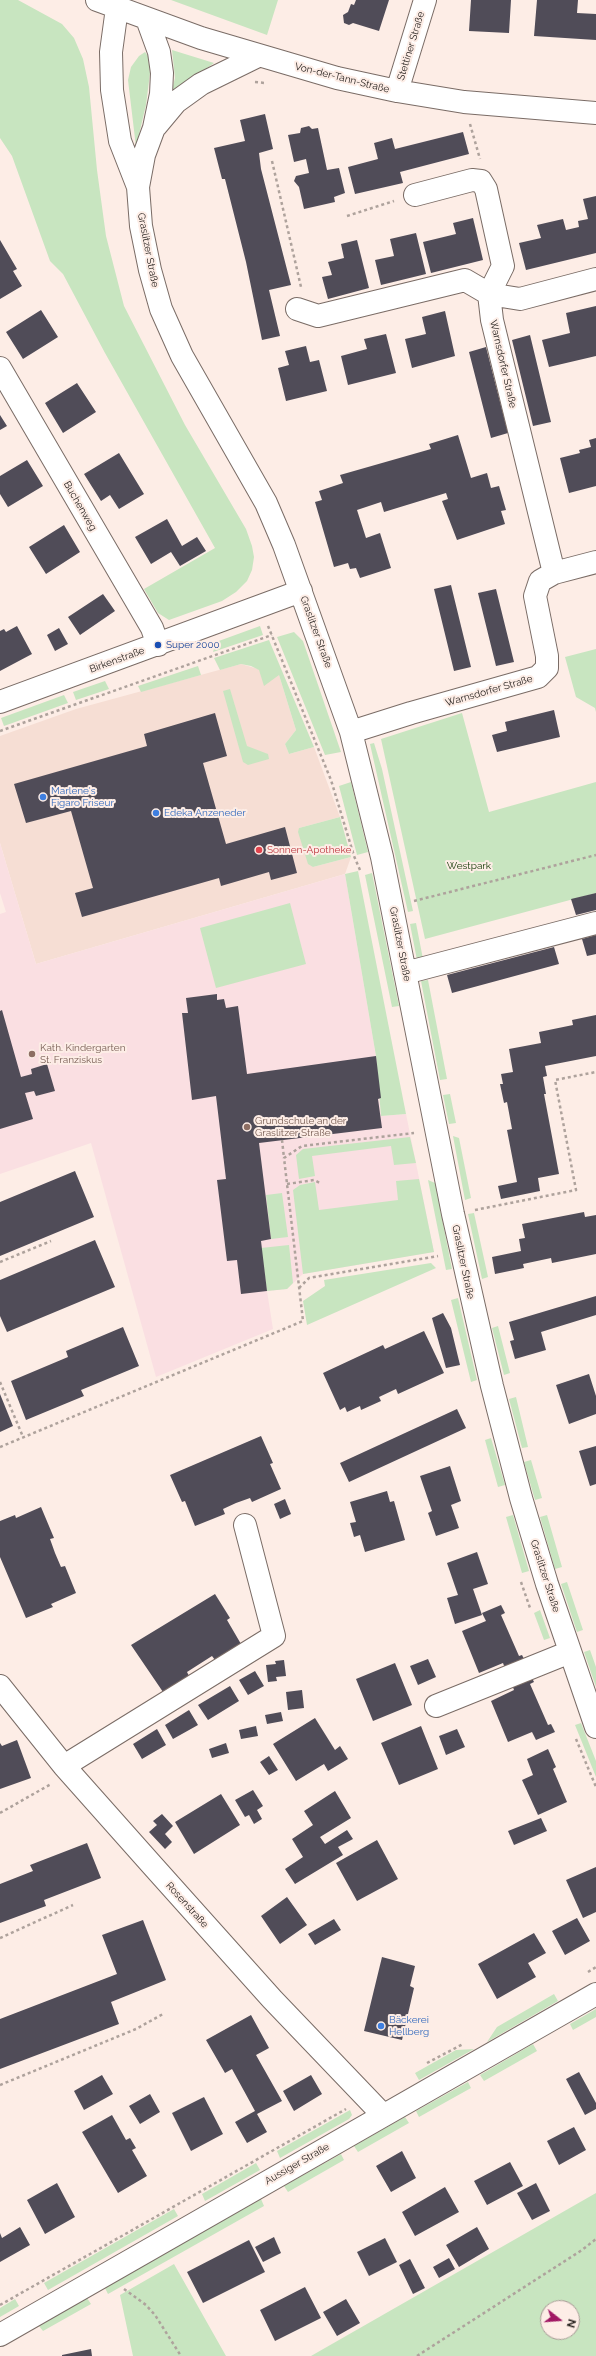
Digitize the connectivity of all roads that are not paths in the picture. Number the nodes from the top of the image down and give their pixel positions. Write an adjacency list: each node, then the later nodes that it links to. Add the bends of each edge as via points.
1 (425, 0): 5 (street, Stettiner Straße)
2 (107, 4): 3 (street, Von-der-Tann-Straße); 8 (street, Graslitzer Straße, via 112,90 120,142)
3 (147, 19): 4 (street, Von-der-Tann-Straße); 7 (street, Graslitzer Straße, via 159,52 162,73 161,94)
4 (258, 56): 5 (street, Von-der-Tann-Straße, via 337,78); 7 (street, Graslitzer Straße, via 200,84 176,102)
5 (397, 91): 6 (street, Von-der-Tann-Straße, via 464,102)
6 (596, 113)
7 (154, 128): 8 (street, Graslitzer Straße, via 144,155)
8 (138, 187): 16 (street, Graslitzer Straße, via 144,241 161,309 182,356 266,504)
9 (415, 195): 11 (street, via 472,180 481,181 486,189 504,266)
10 (596, 279): 11 (street, via 520,299)
11 (489, 294): 12 (street, via 465,280 318,316); 15 (street, Warnsdorfer Straße, via 492,320)
12 (297, 309)
13 (0, 368): 17 (street, Buchenweg, via 152,628)
14 (596, 562): 15 (street, Warnsdorfer Straße)
15 (554, 573): 19 (street, Warnsdorfer Straße, via 540,581 536,596 547,656 547,668 538,677)
16 (302, 591): 17 (street, Birkenstraße); 19 (street, Graslitzer Straße)
17 (158, 645): 18 (street, Birkenstraße)
18 (0, 702)
19 (351, 732): 21 (street, Graslitzer Straße, via 382,857)
20 (596, 923): 21 (street)
21 (405, 973): 23 (street, Graslitzer Straße, via 452,1214 476,1320 519,1491)
22 (245, 1525): 27 (street, via 274,1636)
23 (570, 1652): 25 (street); 26 (street, Graslitzer Straße)
24 (0, 1686): 27 (street, Rosenstraße)
25 (436, 1706)
26 (596, 1727)
27 (67, 1770): 29 (street, Rosenstraße, via 228,1951)
28 (596, 1994): 29 (street, Aussiger Straße)
29 (382, 2115): 30 (street, Aussiger Straße)
30 (0, 2335)

